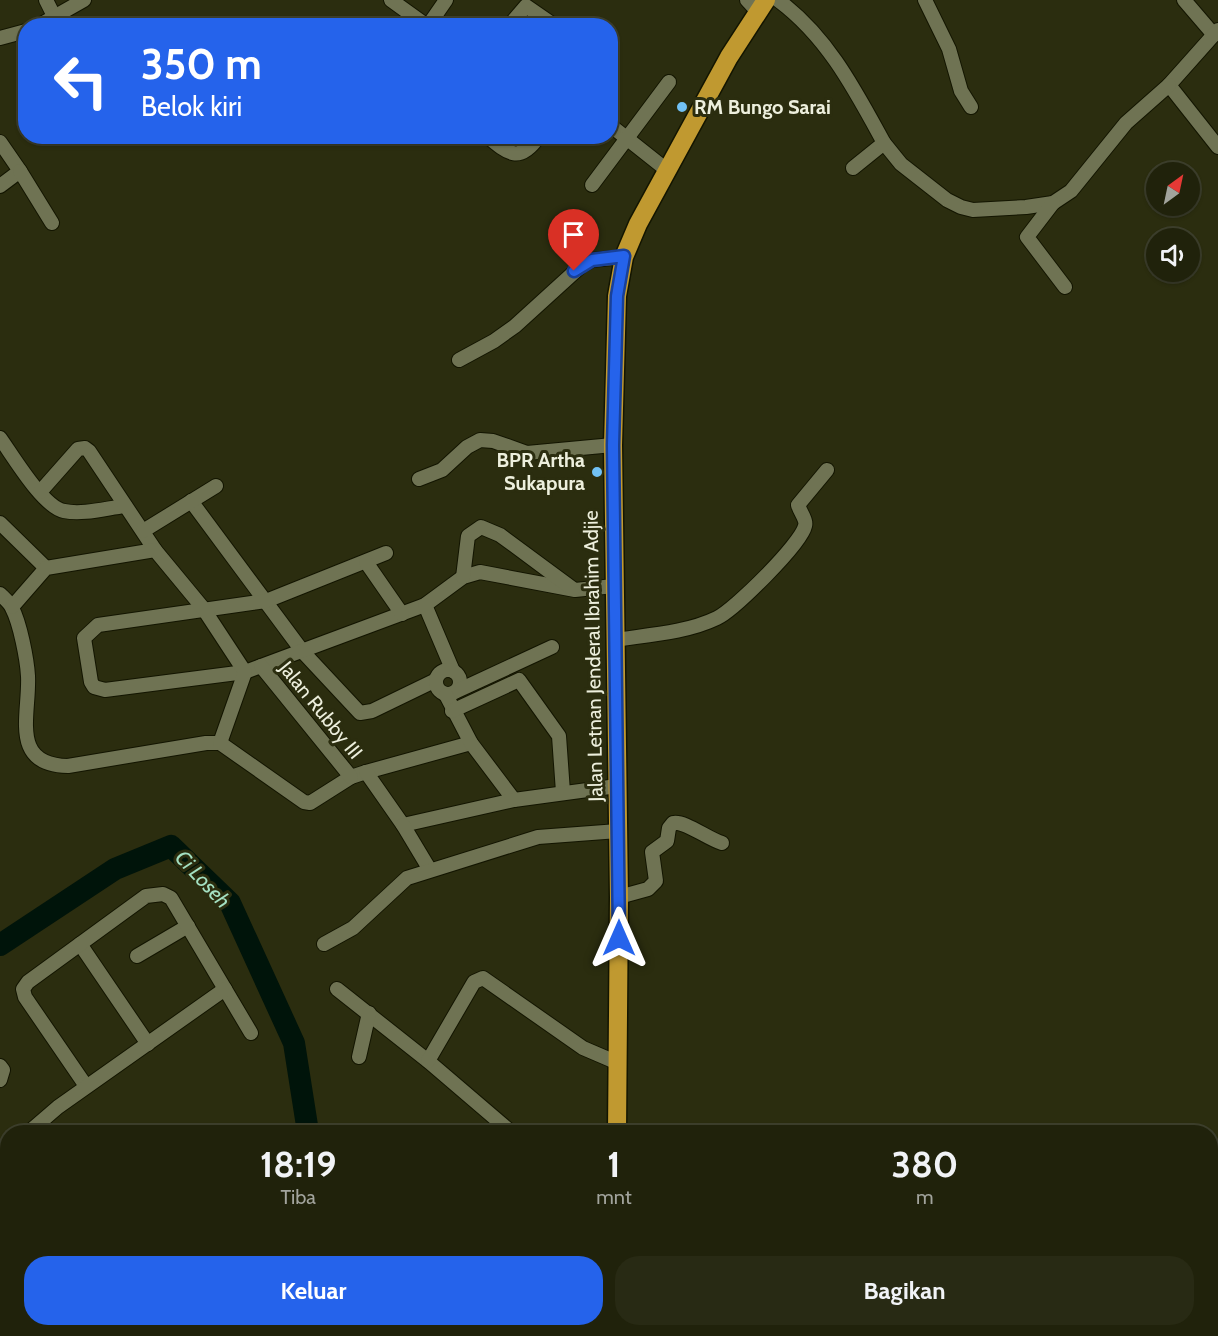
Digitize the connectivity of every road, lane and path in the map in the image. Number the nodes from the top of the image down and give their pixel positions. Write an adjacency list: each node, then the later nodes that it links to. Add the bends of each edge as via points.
1 (46, 0): 9 (street)
2 (84, 0): 10 (street)
3 (391, 0): 11 (street)
4 (446, 0): 12 (street)
5 (778, 0): 24 (street, via 823,42 846,73)
6 (925, 0): 20 (street)
7 (1184, 0): 16 (street)
8 (757, 4): 30 (highway, Jalan Letnan Jenderal Ibrahim Adjie)
9 (48, 18)
10 (53, 18)
11 (416, 18)
12 (433, 18)
13 (516, 18): 14 (street, via 526,6)
14 (543, 18)
15 (18, 33): 17 (street)
16 (1216, 33): 19 (street)
17 (0, 38)
18 (669, 82): 22 (street)
19 (1169, 85): 27 (street); 33 (street, via 1126,123 1088,173)
20 (971, 107)
21 (618, 131): 22 (street)
22 (626, 137): 30 (street); 31 (street)
23 (0, 142): 29 (street)
24 (884, 143): 28 (street); 33 (street, via 901,164 946,200 961,207 973,210)
25 (496, 144): 26 (street, via 519,154)
26 (533, 144)
27 (1218, 147)
28 (852, 168)
29 (20, 171): 32 (street); 34 (street)
30 (668, 171): 35 (highway, Jalan Letnan Jenderal Ibrahim Adjie)
31 (592, 185)
32 (0, 186)
33 (1053, 203): 36 (street, via 1027,237)
34 (52, 223)
35 (624, 256): 37 (street, via 592,260 581,266 515,326); 39 (highway, Jalan Letnan Jenderal Ibrahim Adjie, via 617,296)
36 (1065, 287)
37 (459, 360)
38 (0, 438): 43 (street)
39 (613, 445): 41 (street, via 527,453 480,440 466,447 442,470); 53 (highway, Jalan Letnan Jenderal Ibrahim Adjie)
40 (827, 470): 61 (street, via 798,505 806,522 804,530 726,613 688,627)
41 (419, 480)
42 (216, 486): 44 (street)
43 (40, 492): 45 (street, via 52,505 66,511); 45 (street, via 78,449 85,448)
44 (191, 501): 47 (street); 56 (street)
45 (125, 506): 47 (street)
46 (0, 523): 51 (street)
47 (143, 531): 48 (street)
48 (154, 550): 51 (street); 59 (street)
49 (386, 554): 50 (street)
50 (366, 562): 56 (street); 60 (street)
51 (46, 568): 58 (street)
52 (463, 577): 54 (street, via 480,572); 54 (street, via 468,536 481,527 500,535); 57 (street)
53 (614, 586): 54 (street); 61 (highway, Jalan Letnan Jenderal Ibrahim Adjie)
54 (575, 590)
55 (0, 594): 58 (street)
56 (266, 602): 59 (street); 63 (street)
57 (425, 605): 60 (street); 66 (street)
58 (12, 608): 72 (street, via 28,675 25,735 30,749 46,762 68,766 206,742)
59 (203, 608): 67 (street); 67 (street, via 92,628 84,638 90,682 94,687 111,690)
60 (402, 614): 63 (street)
61 (614, 640): 76 (highway, Jalan Letnan Jenderal Ibrahim Adjie)
62 (552, 647): 65 (street)
63 (303, 652): 64 (street); 68 (street, via 360,713)
64 (261, 666): 67 (street); 75 (street, Jalan Rubby III)
65 (509, 667): 69 (street); 70 (street)
66 (453, 671): 68 (street, via 440,672); 70 (street, via 460,680)
67 (245, 672): 72 (street)
68 (436, 680): 70 (street, via 438,690)
69 (519, 680): 71 (street); 77 (street, via 559,736)
70 (451, 693): 71 (street)
71 (452, 711): 73 (street)
72 (220, 743): 75 (street, via 304,802 316,801)
73 (471, 743): 74 (street); 78 (street)
74 (366, 772): 75 (street); 79 (street)
75 (351, 777)
76 (617, 786): 77 (street); 80 (highway, Jalan Letnan Jenderal Ibrahim Adjie)
77 (563, 792): 78 (street)
78 (514, 800): 79 (street)
79 (404, 825): 82 (street)
80 (618, 831): 82 (street, via 538,837); 83 (highway, Jalan Letnan Jenderal Ibrahim Adjie)
81 (722, 843): 83 (street, via 702,836 684,823 673,823 667,841 652,852 656,881 648,889)
82 (430, 870): 86 (street, via 407,878 361,921)
83 (619, 897): 95 (highway, Jalan Letnan Jenderal Ibrahim Adjie)
84 (188, 926): 85 (street, via 171,898 155,893); 87 (street); 88 (street)
85 (80, 944): 92 (street); 98 (street, via 23,989)
86 (324, 944)
87 (137, 956)
88 (225, 989): 91 (street); 92 (street)
89 (337, 989): 90 (street)
90 (369, 1013): 93 (street); 94 (street)
91 (251, 1033)
92 (148, 1044): 98 (street)
93 (359, 1057)
94 (428, 1061): 95 (street, via 474,982 483,978 583,1048); 100 (street)
95 (618, 1063): 101 (highway, Jalan Letnan Jenderal Ibrahim Adjie)
96 (0, 1066): 97 (street)
97 (0, 1080)
98 (86, 1086): 99 (street)
99 (38, 1125)
100 (503, 1125)
101 (617, 1125)

